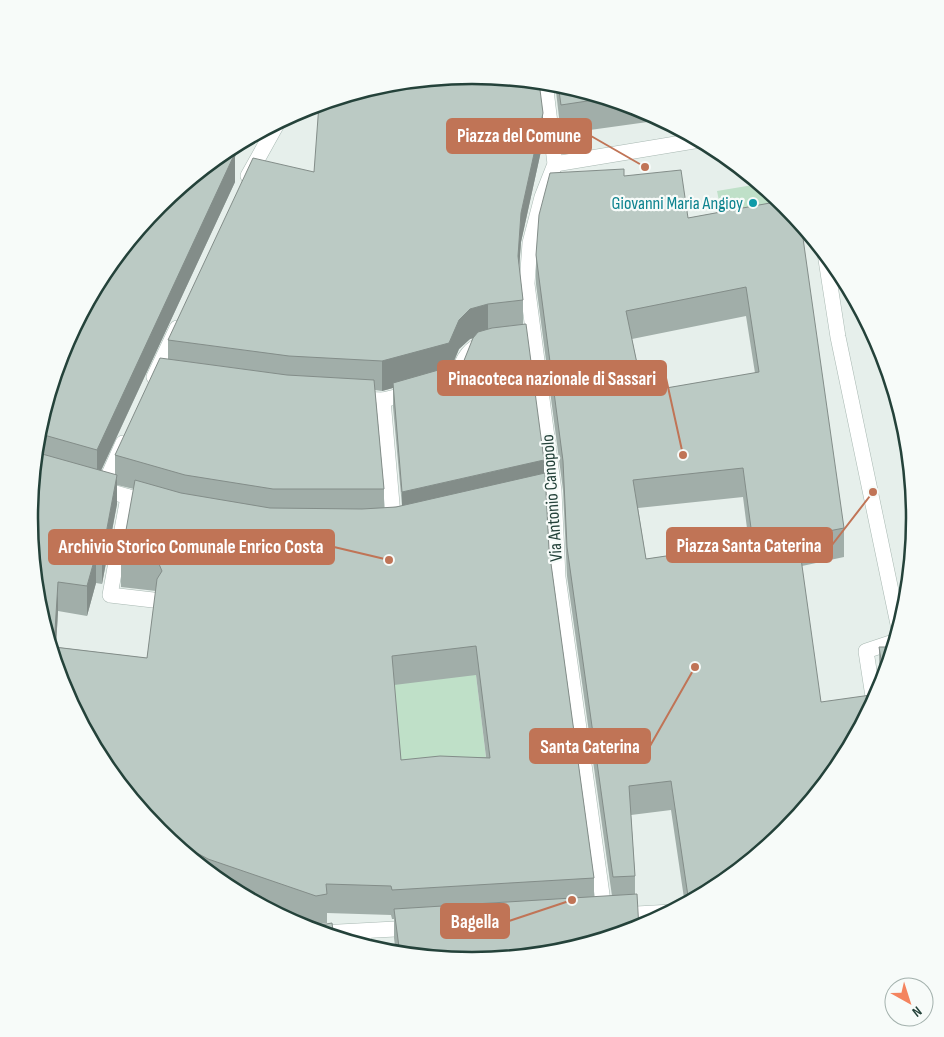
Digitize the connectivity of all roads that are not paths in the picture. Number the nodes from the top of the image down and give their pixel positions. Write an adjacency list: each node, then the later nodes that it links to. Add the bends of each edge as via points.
1 (546, 90): 4 (street)
2 (272, 133): 5 (street)
3 (689, 142): 4 (street)
4 (556, 164): 8 (street, Via Antonio Canopolo, via 542,197 530,243 527,284)
5 (244, 184)
6 (829, 271): 29 (street, via 838,337)
7 (183, 314): 11 (street)
8 (534, 337): 9 (street); 21 (street, Via Antonio Canopolo)
9 (517, 339)
10 (499, 341): 13 (street, via 470,349 457,380)
11 (154, 377): 12 (street); 15 (street)
12 (173, 380)
13 (441, 385)
14 (424, 390): 17 (street)
15 (146, 394)
16 (345, 398): 17 (street)
17 (383, 400): 26 (street)
18 (130, 429): 20 (street)
19 (84, 485): 20 (street)
20 (102, 490): 23 (street)
21 (554, 491): 22 (street); 33 (street, Via Antonio Canopolo, via 558,577)
22 (535, 495)
23 (128, 497): 24 (street); 28 (street, via 110,595)
24 (164, 508)
25 (412, 522): 26 (street)
26 (394, 527): 27 (street)
27 (378, 528)
28 (153, 600)
29 (896, 613)
30 (888, 644): 31 (street, via 866,651)
31 (872, 688)
32 (653, 913): 33 (street)
33 (604, 916): 34 (street)
34 (585, 917)
35 (431, 927): 36 (street)
36 (366, 940)

